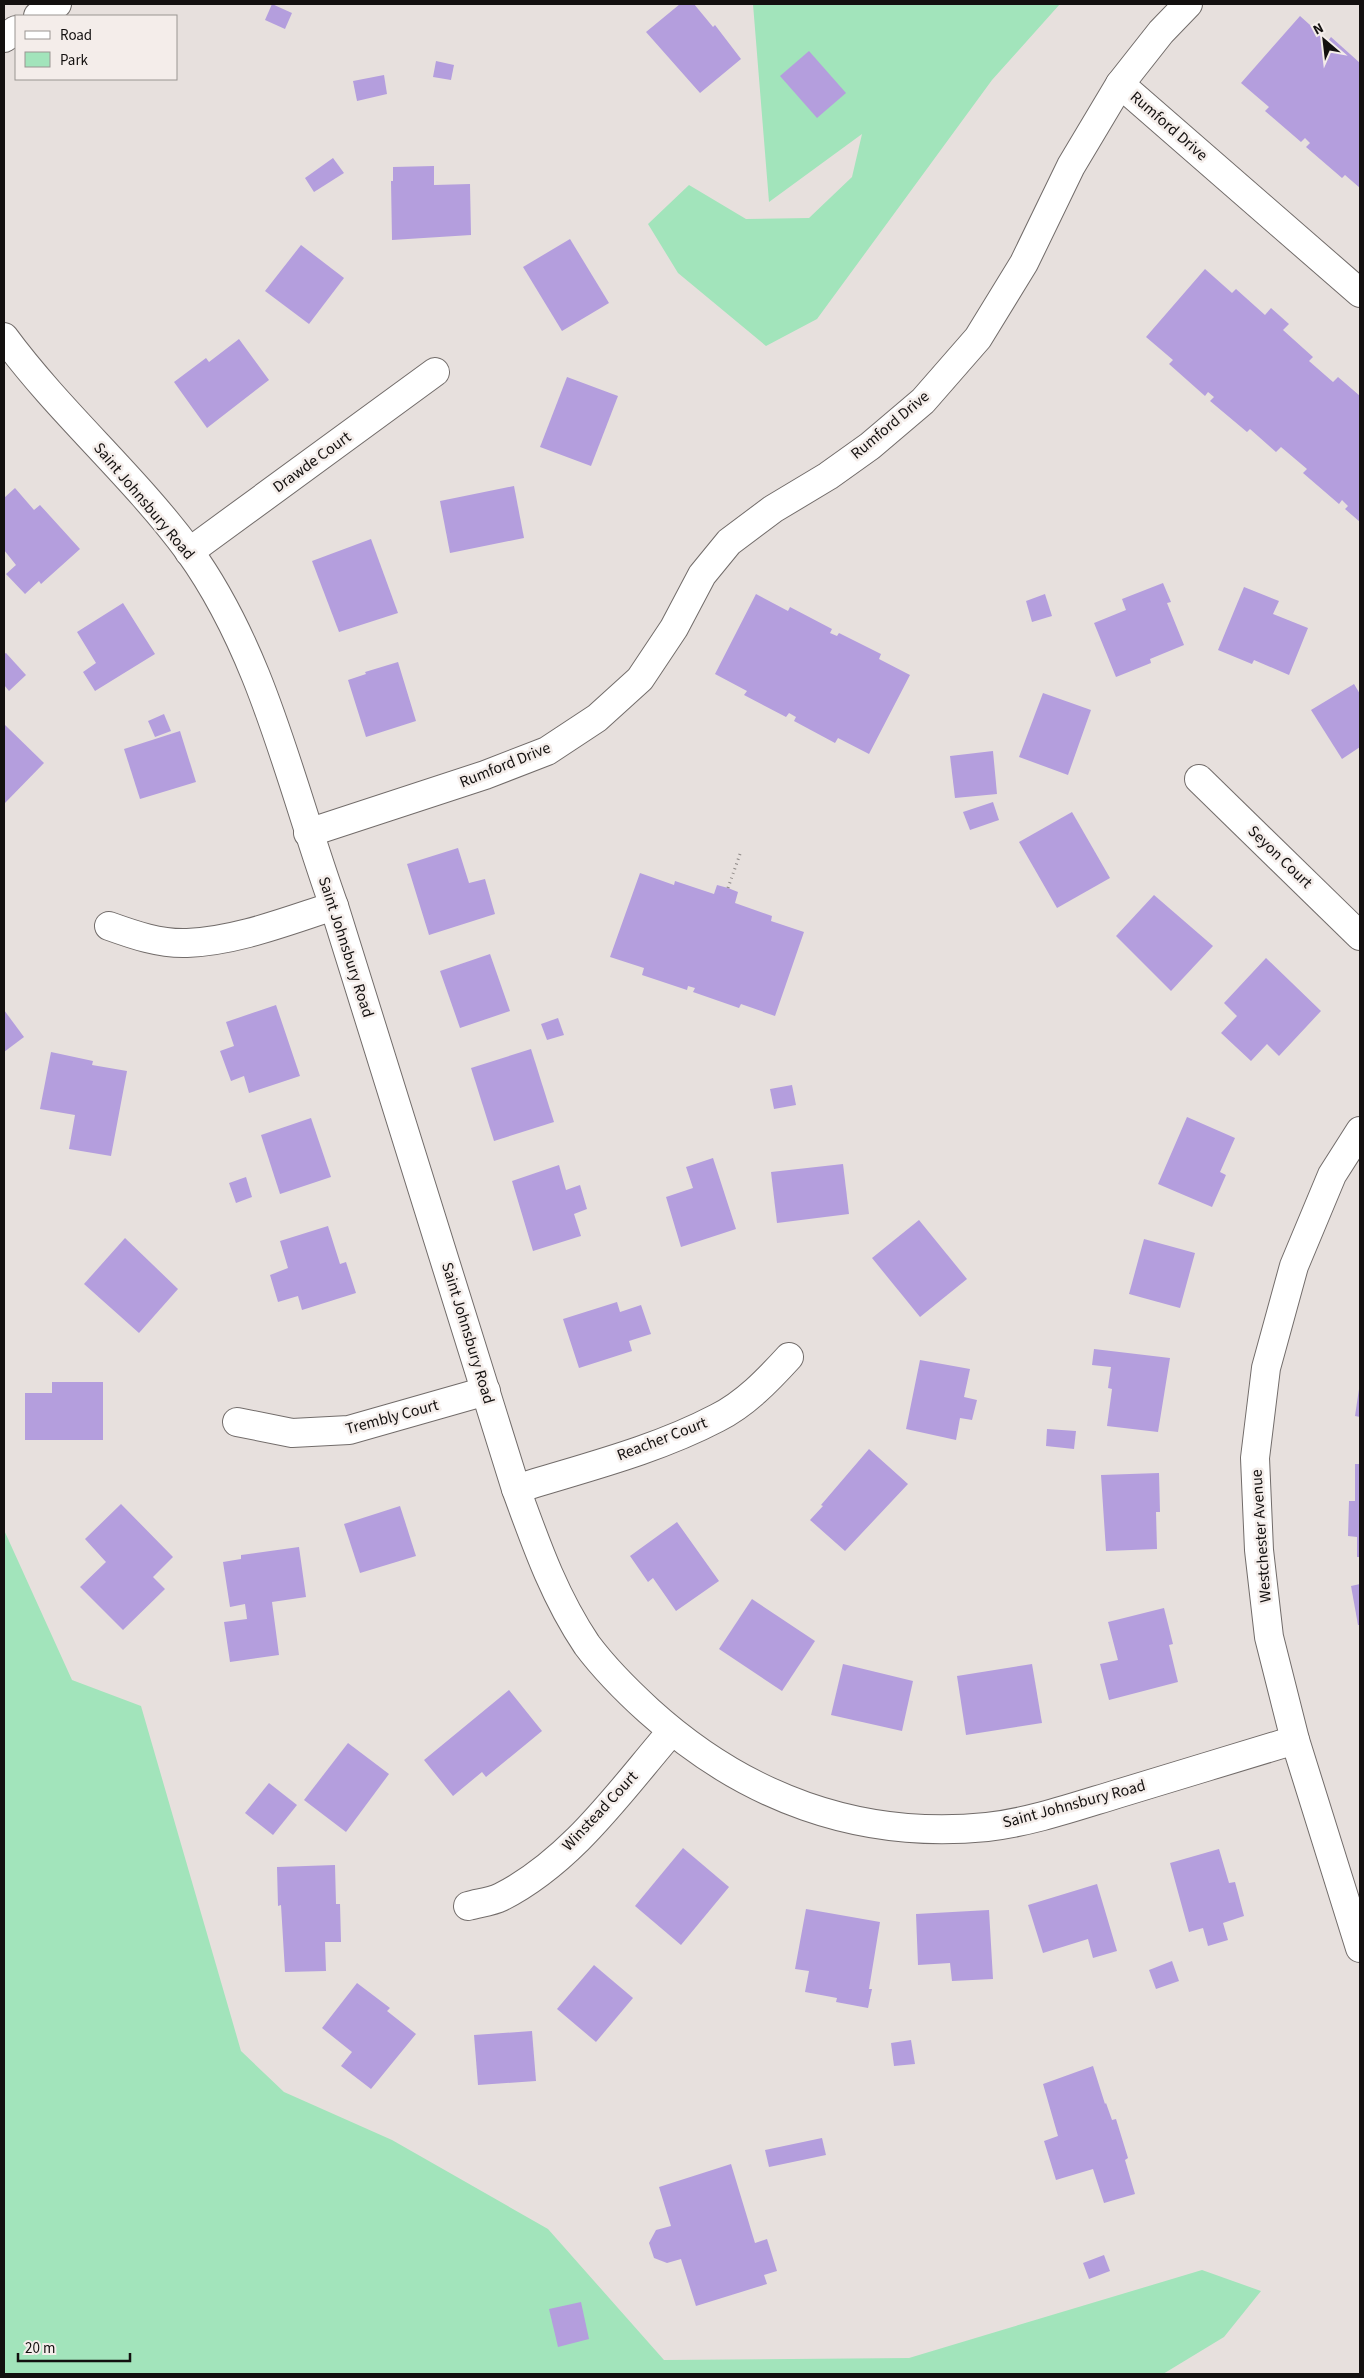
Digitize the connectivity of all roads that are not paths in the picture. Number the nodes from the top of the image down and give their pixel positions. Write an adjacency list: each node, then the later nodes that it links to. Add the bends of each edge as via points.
1 (57, 4): 3 (street)
2 (1188, 4): 6 (street)
3 (40, 15)
4 (15, 31): 5 (street)
5 (4, 38)
6 (1120, 84): 7 (street, Rumford Drive); 12 (street, Rumford Drive, via 1072,166 1024,263 978,338 923,401 870,446 773,509 729,542 702,575 674,628 640,679 597,718 547,751 485,775)
7 (1360, 293)
8 (4, 338): 10 (street, Saint Johnsbury Road)
9 (435, 372): 10 (street, Drawde Court)
10 (189, 552): 12 (street, Saint Johnsbury Road, via 236,628 263,691)
11 (1199, 779): 15 (street, Seyon Court)
12 (308, 833): 13 (street, Saint Johnsbury Road)
13 (334, 906): 14 (street, via 236,936 186,943 144,938); 18 (street, Saint Johnsbury Road)
14 (109, 926)
15 (1360, 936)
16 (1360, 1130): 22 (street, Westchester Avenue, via 1332,1175 1294,1266 1266,1368 1256,1458 1259,1550 1269,1637)
17 (789, 1357): 20 (street, Reacher Court, via 763,1386 718,1418 668,1440)
18 (486, 1390): 19 (street, Trembly Court, via 349,1430 292,1433); 20 (street, Saint Johnsbury Road)
19 (237, 1422)
20 (516, 1489): 21 (street, Saint Johnsbury Road, via 551,1583 588,1645 626,1690)
21 (672, 1732): 22 (street, Saint Johnsbury Road, via 738,1778 786,1800 851,1820 920,1829 988,1827 1058,1812); 23 (street, Winstead Court, via 581,1836 537,1874 500,1898)
22 (1295, 1740): 24 (street, Westchester Avenue)
23 (468, 1906)
24 (1360, 1948)

